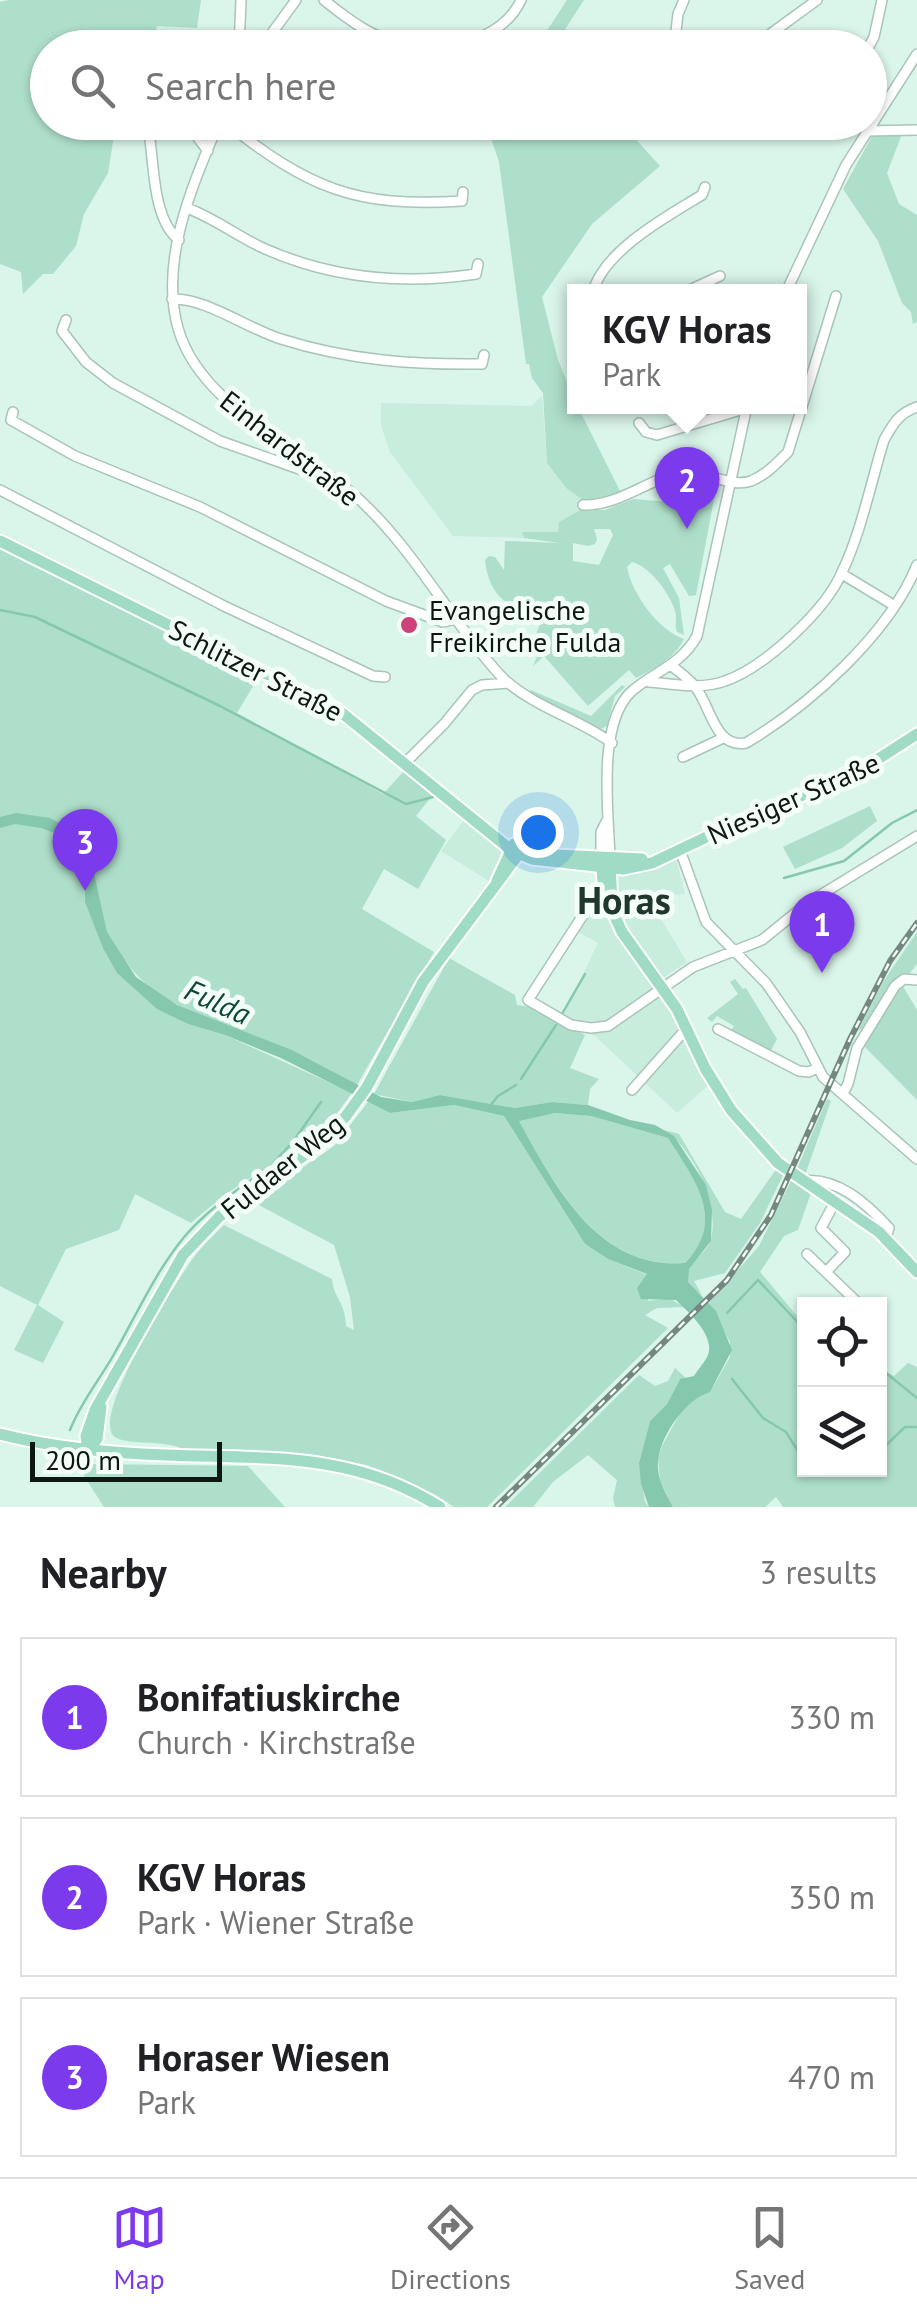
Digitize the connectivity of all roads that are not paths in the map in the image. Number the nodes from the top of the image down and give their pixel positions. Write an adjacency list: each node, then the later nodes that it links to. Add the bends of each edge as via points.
1 (241, 0): 10 (street)
2 (283, 0): 9 (street)
3 (296, 0): 9 (street)
4 (324, 0): 12 (street)
5 (521, 0): 13 (street)
6 (684, 0): 14 (street)
7 (816, 0): 15 (street)
8 (882, 0): 16 (street)
9 (288, 10): 11 (street)
10 (240, 30)
11 (274, 30)
12 (366, 30)
13 (491, 30)
14 (676, 30)
15 (771, 30)
16 (875, 30)
17 (917, 54): 18 (street)
18 (887, 99)
19 (887, 130): 20 (street)
20 (917, 130)
21 (150, 140): 30 (street, via 160,201 169,231)
22 (199, 140): 26 (street)
23 (214, 140): 26 (street, Einhardstraße)
24 (247, 140): 28 (street, via 337,191 402,204 462,202)
25 (861, 140): 35 (street)
26 (208, 152): 29 (street, Einhardstraße)
27 (705, 187): 33 (street, via 647,229)
28 (463, 192)
29 (188, 208): 30 (street, Einhardstraße); 31 (street, via 283,256 339,273 440,279 476,274)
30 (179, 240): 37 (street, Einhardstraße)
31 (478, 264)
32 (720, 276): 34 (street)
33 (597, 284)
34 (702, 284)
35 (789, 284)
36 (836, 296): 40 (street)
37 (172, 298): 39 (street, via 346,356 482,364); 47 (street, Einhardstraße, via 180,336 206,380)
38 (66, 320): 47 (street, via 62,331 80,355 127,391 243,452 302,470)
39 (484, 354)
40 (807, 390)
41 (917, 407): 53 (street, via 904,411 884,440)
42 (13, 412): 55 (street, via 12,420 75,456 200,507 404,609 443,622)
43 (724, 414): 46 (street, via 657,435)
44 (745, 414): 48 (street)
45 (800, 414): 48 (street, via 788,452 774,466 754,480)
46 (640, 423)
47 (315, 464): 55 (street, Einhardstraße, via 382,522)
48 (730, 481): 50 (street, via 687,472 601,505); 56 (street, via 700,626)
49 (0, 490): 57 (street, via 224,606)
50 (583, 505)
51 (0, 541): 65 (main road, Schlitzer Straße, via 324,701)
52 (916, 570): 54 (street)
53 (842, 574): 54 (street); 60 (street, via 810,618 744,673)
54 (896, 606): 62 (street, via 791,712 746,743)
55 (456, 619): 59 (street, Einhardstraße)
56 (672, 666): 58 (street); 60 (street)
57 (385, 677)
58 (645, 682): 60 (street); 63 (street, via 620,707)
59 (509, 683): 63 (street, Einhardstraße); 65 (street, via 472,690)
60 (696, 686): 62 (street)
61 (917, 734): 68 (main road, Niesiger Straße, via 858,772)
62 (723, 738): 64 (street)
63 (612, 743): 69 (street, via 601,832)
64 (684, 757)
65 (405, 763): 67 (main road, Schlitzer Straße)
66 (917, 836): 72 (street, via 809,902 762,940)
67 (517, 849): 69 (main road, Schlitzer Straße, via 529,858); 88 (main road, Fuldaer Weg, via 423,982 346,1116 194,1242 165,1283)
68 (680, 850): 69 (main road, Niesiger Straße, via 642,866); 72 (street, via 699,910)
69 (606, 863): 70 (main road); 71 (main road)
70 (604, 893): 71 (main road); 74 (street, via 596,895 528,1000 570,1025 591,1028 608,1026)
71 (612, 907): 74 (main road)
72 (733, 951): 74 (street); 77 (street, via 776,996)
73 (917, 980): 79 (street, via 895,986 857,1048)
74 (662, 989): 75 (main road)
75 (687, 1028): 78 (street); 81 (main road, via 731,1110)
76 (718, 1029): 77 (street, via 799,1071)
77 (817, 1068): 79 (street)
78 (632, 1090)
79 (843, 1093): 80 (street)
80 (917, 1159)
81 (798, 1178): 82 (main road); 83 (street, via 820,1178 868,1204 889,1228)
82 (834, 1202): 83 (main road); 85 (street, via 821,1228 846,1252)
83 (886, 1238): 86 (main road)
84 (807, 1254): 85 (street)
85 (826, 1272): 87 (street)
86 (917, 1272)
87 (852, 1297)
88 (94, 1424): 90 (main road); 91 (main road, Fuldaer Weg, via 96,1444); 92 (main road)
89 (0, 1434): 90 (main road)
90 (58, 1447): 91 (main road)
91 (88, 1451): 92 (main road)
92 (126, 1453): 93 (main road, via 322,1462 375,1475)
93 (440, 1507)

